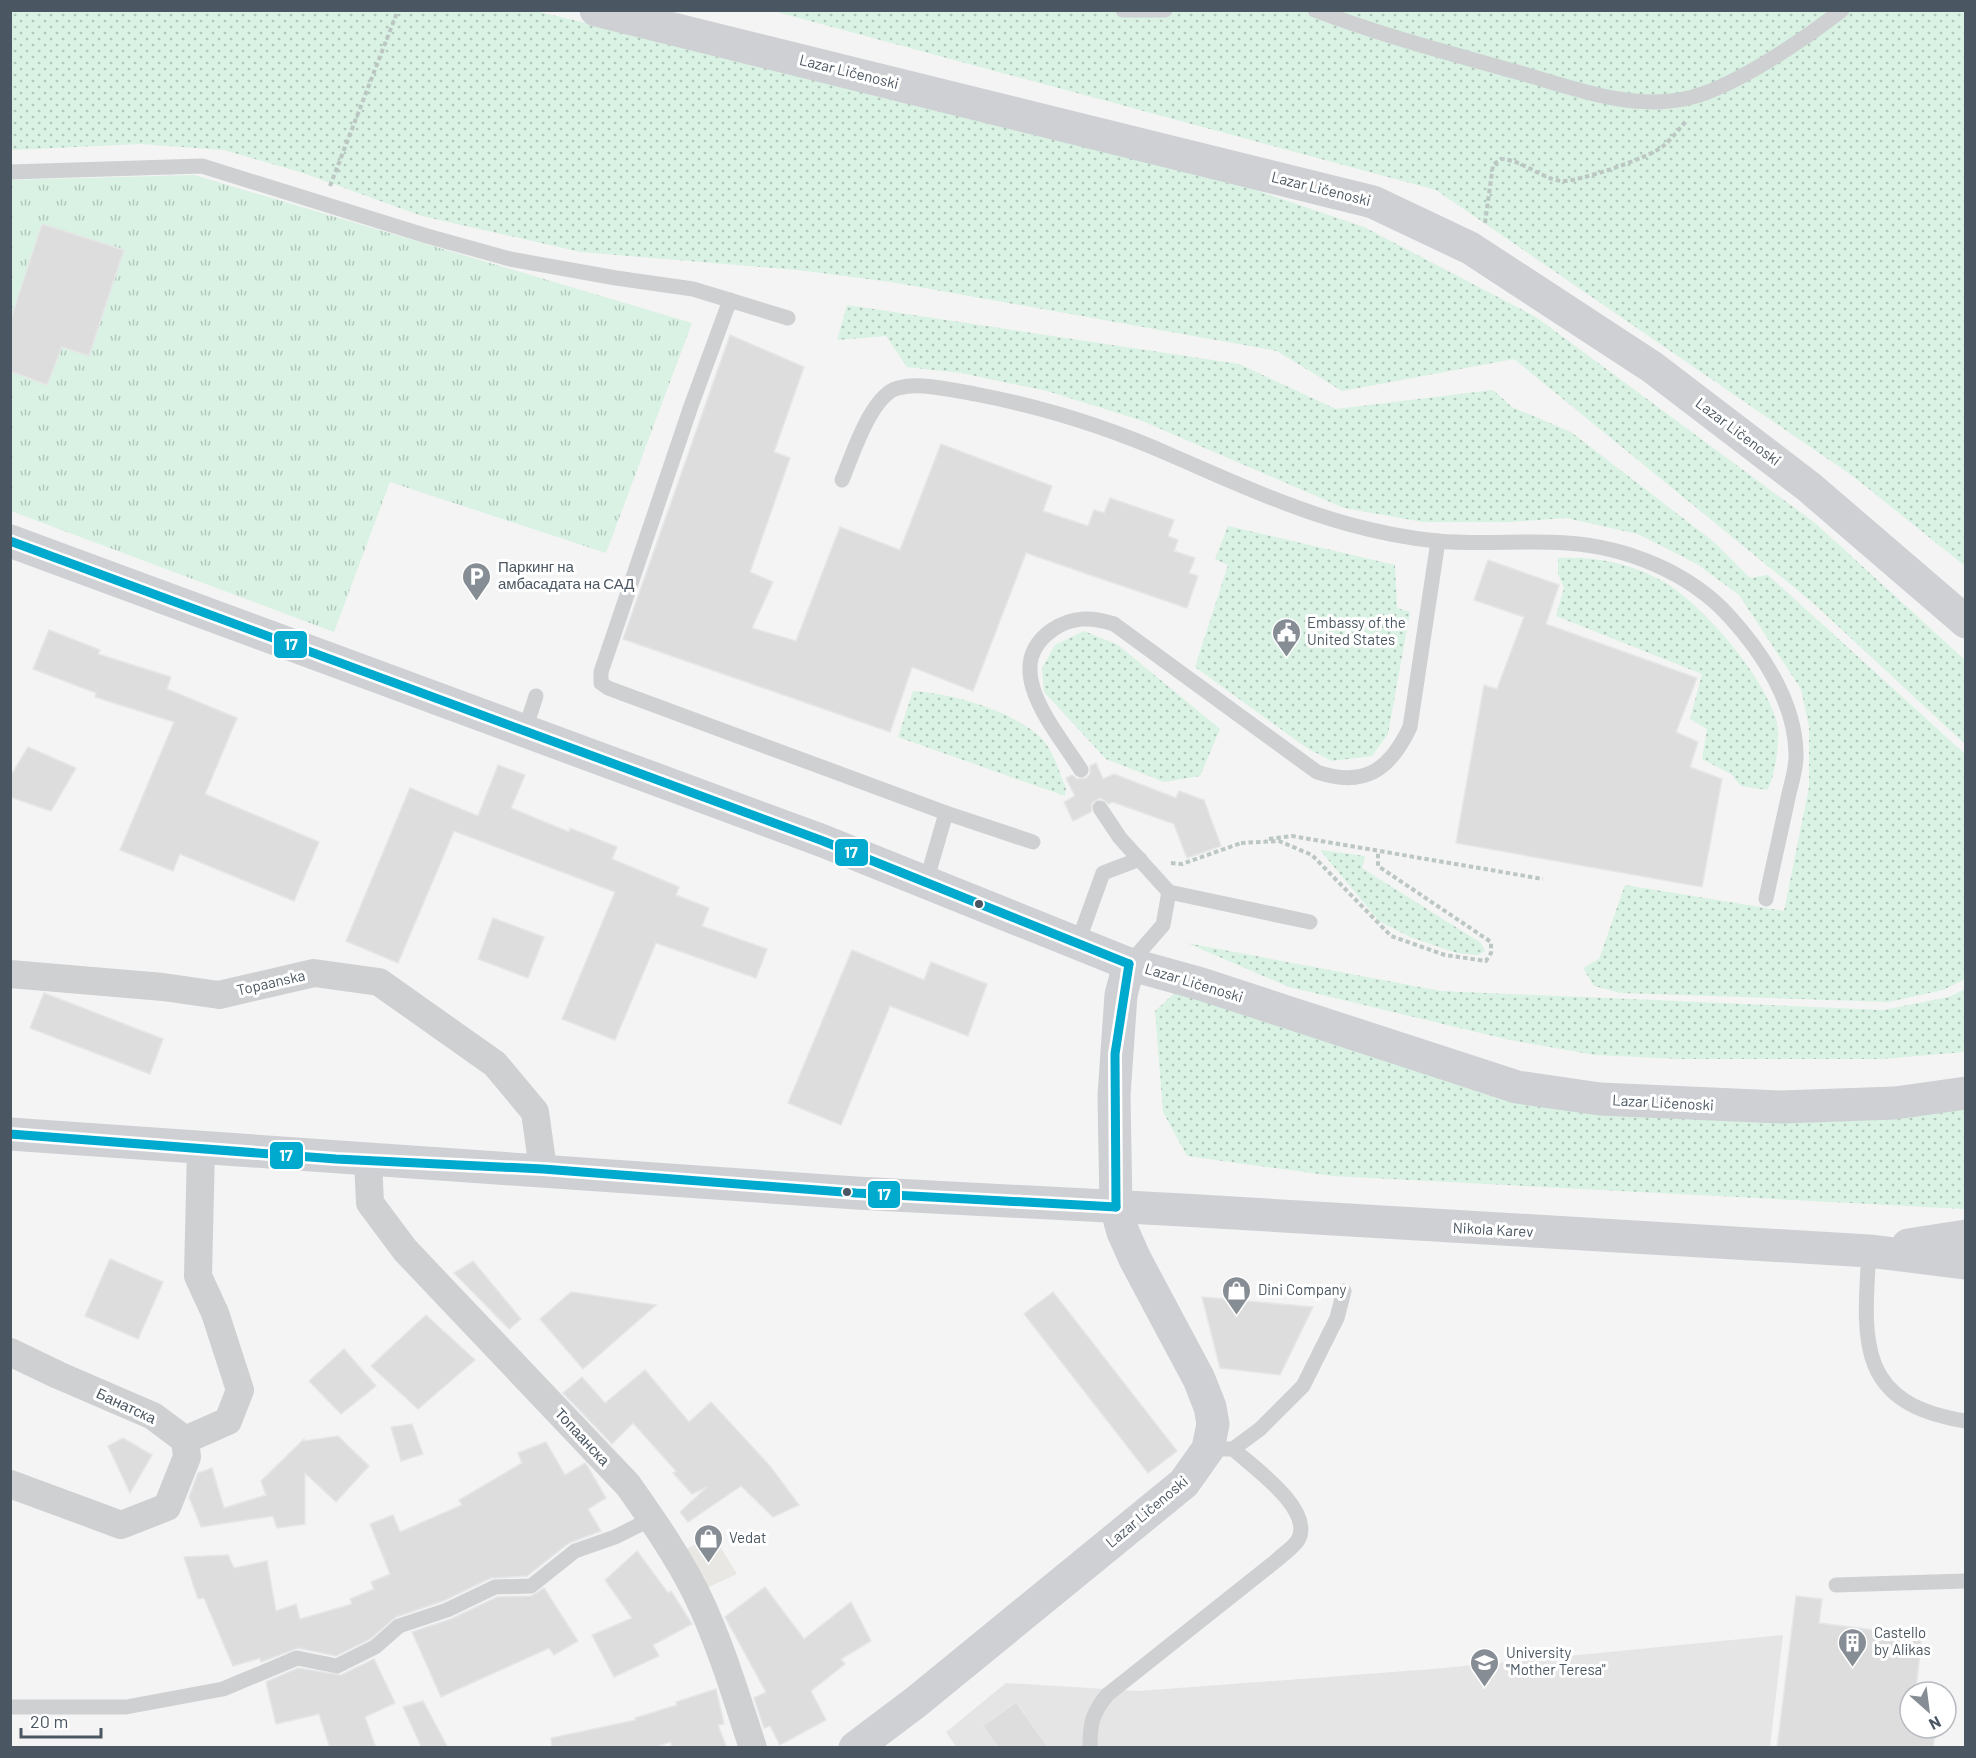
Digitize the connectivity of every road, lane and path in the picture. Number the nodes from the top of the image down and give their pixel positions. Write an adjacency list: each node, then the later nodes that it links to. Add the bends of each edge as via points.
1 (398, 10): 9 (path)
2 (596, 10): 16 (street, Lazar Ličenoski, via 1373,202 1470,248 1652,367 1809,487)
3 (1123, 10): 4 (lane)
4 (1165, 10)
5 (1315, 10): 7 (lane, via 1414,45 1631,101 1663,103)
6 (1842, 10): 7 (lane)
7 (1715, 91): 10 (path, via 1661,148 1596,174 1562,181 1501,159 1493,165)
8 (10, 172): 9 (lane, via 202,166)
9 (323, 203): 11 (lane, via 510,259 693,288)
10 (1484, 227)
11 (730, 300): 12 (lane); 21 (lane, via 691,406 601,683)
12 (788, 318)
13 (842, 480): 15 (lane, via 865,424 884,397 901,387 921,386 1033,407 1129,438 1300,509 1395,535)
14 (10, 541): 18 (street)
15 (1438, 541): 19 (lane, via 1410,727 1402,746 1382,767 1349,779 1317,772 1114,624 1078,618 1062,623 1037,643 1029,658 1028,674 1038,701); 29 (lane, via 1570,543 1609,549 1671,571 1728,614 1767,667 1793,726 1797,756)
16 (1965, 621)
17 (536, 696): 18 (lane)
18 (525, 730): 27 (street)
19 (1081, 770)
20 (1100, 808): 25 (lane)
21 (946, 813): 22 (lane); 27 (lane)
22 (1032, 842)
23 (1241, 843): 24 (path, via 1292,836); 24 (path, via 1279,841 1312,855 1391,936 1445,954 1486,962 1491,942 1378,866); 25 (path, via 1182,864)
24 (1378, 852): 26 (path)
25 (1140, 859): 28 (lane); 31 (lane, via 1103,873)
26 (1543, 879)
27 (926, 882): 31 (street)
28 (1169, 892): 30 (lane); 32 (lane, via 1163,925)
29 (1766, 899)
30 (1310, 922)
31 (1078, 942): 32 (street)
32 (1129, 964): 34 (street, Lazar Ličenoski, via 1517,1087 1600,1099 1781,1107 1895,1103); 39 (street, Lazar Ličenoski, via 1121,995 1114,1095)
33 (10, 974): 38 (street, Topaanska, via 219,995 314,973 380,982 495,1064 535,1112)
34 (1965, 1093)
35 (10, 1134): 36 (street, Nikola Karev)
36 (201, 1148): 37 (street, Nikola Karev); 46 (street, via 198,1276 215,1313 240,1390 228,1421)
37 (368, 1161): 38 (street, Nikola Karev); 49 (street, Топаанска, via 370,1203 405,1250 628,1485)
38 (543, 1169): 39 (street, Nikola Karev, via 856,1193)
39 (1116, 1207): 41 (street, Nikola Karev); 47 (street, Lazar Ličenoski, via 1135,1259 1207,1397)
40 (1965, 1236): 41 (street, Nikola Karev)
41 (1869, 1251): 42 (street, Nikola Karev); 45 (lane, via 1867,1325 1872,1356 1881,1378 1910,1406 1938,1417)
42 (1965, 1263)
43 (1344, 1291): 47 (lane, via 1337,1318 1303,1386 1260,1429)
44 (10, 1352): 46 (street, Банатска, via 153,1416)
45 (1965, 1421)
46 (185, 1440): 48 (street, via 188,1457 167,1507 121,1525)
47 (1221, 1449): 54 (street, Lazar Ličenoski, via 1185,1483); 55 (lane, via 1294,1507 1301,1524 1298,1539 1107,1695 1094,1712)
48 (10, 1484)
49 (651, 1519): 52 (lane, via 575,1551 531,1586 495,1587 447,1610 399,1626 375,1647 337,1666 297,1658 223,1689 126,1707); 53 (street, Топаанска, via 695,1593 723,1659)
50 (1965, 1581): 51 (lane)
51 (1836, 1585)
52 (10, 1707)
53 (753, 1748)
54 (855, 1748)
55 (1090, 1748)

